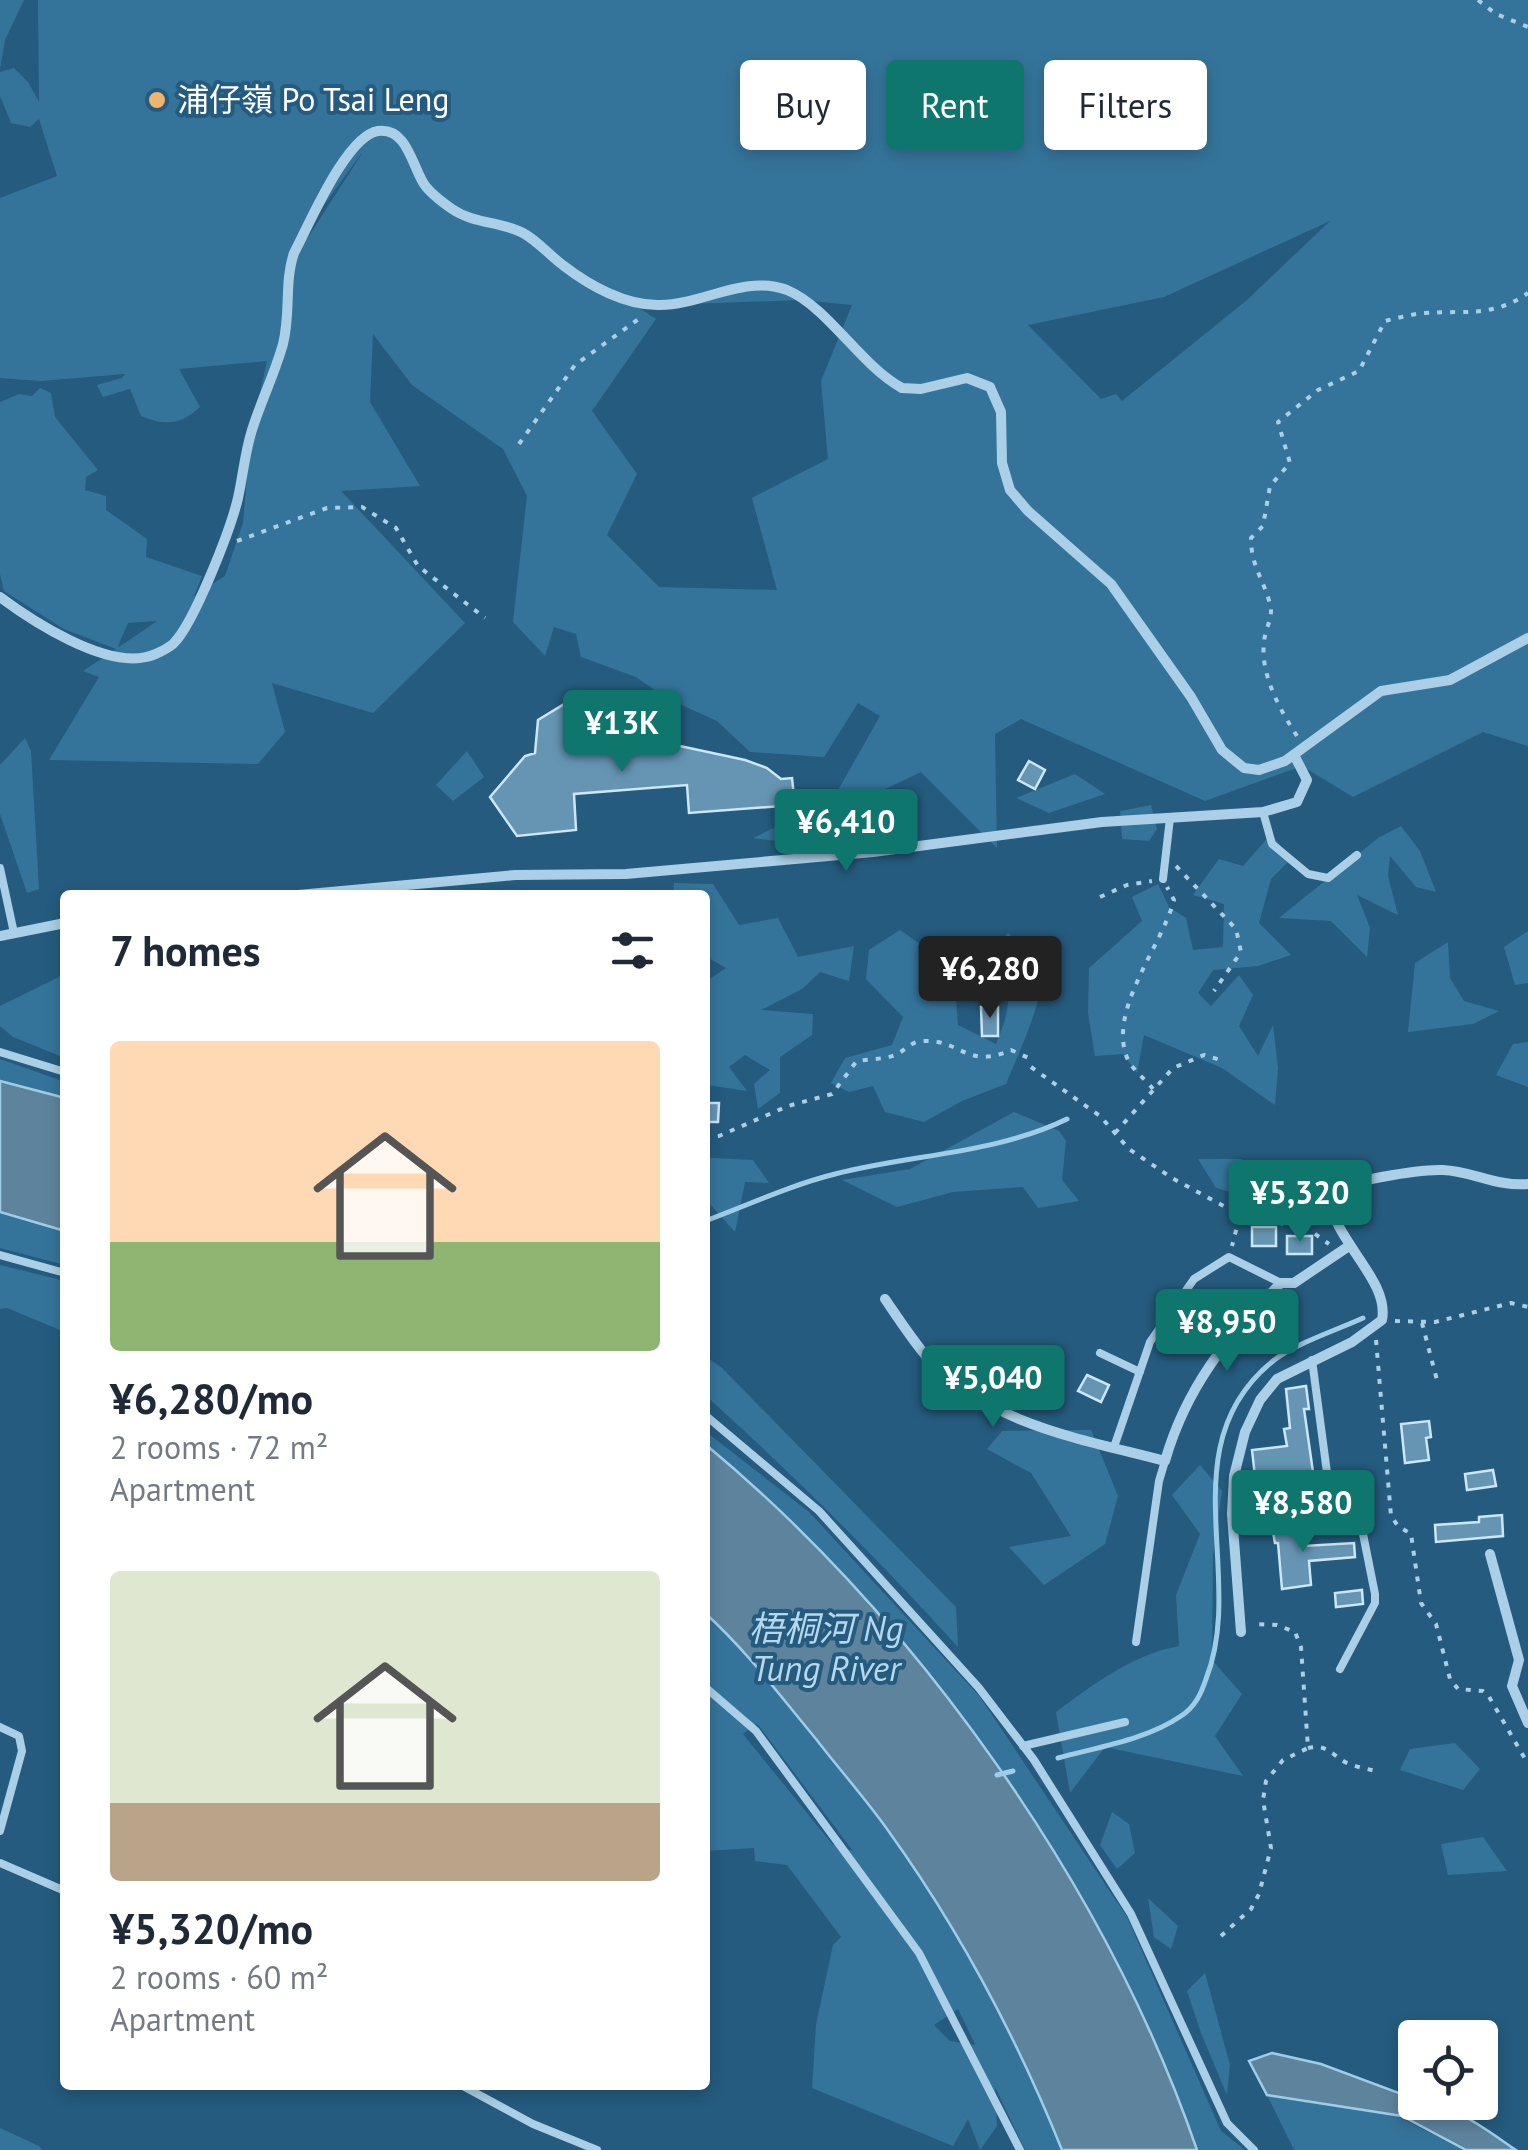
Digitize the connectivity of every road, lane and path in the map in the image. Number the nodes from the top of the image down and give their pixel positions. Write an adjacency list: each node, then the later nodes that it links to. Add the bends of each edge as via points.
1 (1478, 0): 2 (path)
2 (1528, 28)
3 (1528, 292): 10 (path, via 1485,313 1385,321 1359,372 1318,390 1278,422 1290,463 1270,486 1263,526 1251,538 1251,559 1272,608 1263,644 1270,683)
4 (661, 305): 5 (path, via 575,365); 6 (street, via 600,290 526,234 453,210 426,188 401,139 390,132 363,136 294,253 282,346); 11 (street, via 777,287 808,304 902,388 966,378 985,383 1001,412 1010,490 1118,593 1226,756 1259,770)
5 (520, 444)
6 (219, 548): 7 (street, via 190,622 172,645 145,658 84,646); 8 (path, via 327,508 362,507 396,528 418,566)
7 (0, 597)
8 (485, 618)
9 (1528, 638): 10 (street, via 1458,677 1374,694)
10 (1306, 748): 11 (street)
11 (1294, 755): 12 (street, via 1308,780 1297,802)
12 (1263, 812): 13 (street); 14 (lane, via 1272,844 1308,874 1328,878)
13 (1170, 818): 15 (lane); 18 (street, via 873,852)
14 (1356, 855)
15 (1166, 856): 17 (lane); 23 (path, via 1236,928 1241,952)
16 (0, 868): 21 (lane)
17 (1163, 879): 19 (path); 29 (path, via 1174,900 1168,923 1122,1028 1128,1060)
18 (387, 890)
19 (1100, 897)
20 (60, 924): 21 (street)
21 (14, 933): 22 (street)
22 (0, 936)
23 (1214, 991)
24 (0, 1055): 28 (lane)
25 (1033, 1060): 31 (path, via 1012,1050 975,1058 922,1041 894,1056 856,1062 832,1094)
26 (1224, 1061): 29 (path, via 1204,1054 1173,1068)
27 (1032, 1068): 30 (path)
28 (60, 1070)
29 (1153, 1089): 30 (path)
30 (1115, 1133): 35 (path, via 1172,1178)
31 (710, 1137)
32 (1236, 1171): 34 (lane)
33 (1528, 1184): 34 (street, via 1442,1170 1346,1185 1328,1194)
34 (1329, 1202): 36 (street)
35 (1240, 1215): 37 (path, via 1308,1229); 39 (path)
36 (1349, 1246): 37 (street); 44 (street, via 1377,1286)
37 (1337, 1254): 41 (street, via 1294,1282)
38 (0, 1255): 40 (lane)
39 (1228, 1257): 41 (lane); 48 (lane, via 1194,1279 1150,1342)
40 (60, 1272)
41 (1281, 1282): 52 (street, via 1233,1330 1201,1376)
42 (885, 1299): 51 (street, via 928,1358 1008,1416)
43 (1528, 1307): 45 (path, via 1511,1303)
44 (1382, 1320): 45 (path); 47 (street); 63 (path, via 1375,1345 1392,1516 1411,1534 1421,1603 1436,1624 1450,1679 1488,1696)
45 (1422, 1323): 49 (path)
46 (1100, 1353): 48 (lane)
47 (1312, 1360): 54 (street, via 1277,1379 1245,1432 1232,1514); 56 (lane, via 1330,1496 1361,1524 1374,1594)
48 (1140, 1372): 51 (lane)
49 (1438, 1384)
50 (710, 1419): 61 (lane, via 819,1511)
51 (1114, 1448): 52 (street)
52 (1164, 1461): 55 (lane)
53 (1490, 1554): 59 (street, via 1518,1660 1512,1686)
54 (1242, 1627): 62 (path, via 1277,1625 1295,1632 1302,1647)
55 (1136, 1642)
56 (1340, 1668)
57 (710, 1691): 71 (lane, via 756,1731 919,1953)
58 (1125, 1722): 61 (lane)
59 (1528, 1723)
60 (0, 1727): 65 (lane, via 19,1736 22,1751)
61 (1023, 1746): 72 (lane, via 1130,1914 1227,2123)
62 (1308, 1748): 64 (path, via 1334,1751 1344,1762); 68 (path, via 1283,1760 1266,1781 1271,1848 1259,1894)
63 (1528, 1764)
64 (1379, 1772)
65 (0, 1831)
66 (0, 1863): 67 (lane)
67 (60, 1889)
68 (1221, 1936)
69 (470, 2090): 70 (lane)
70 (597, 2150)
71 (1020, 2150)
72 (1254, 2150)

